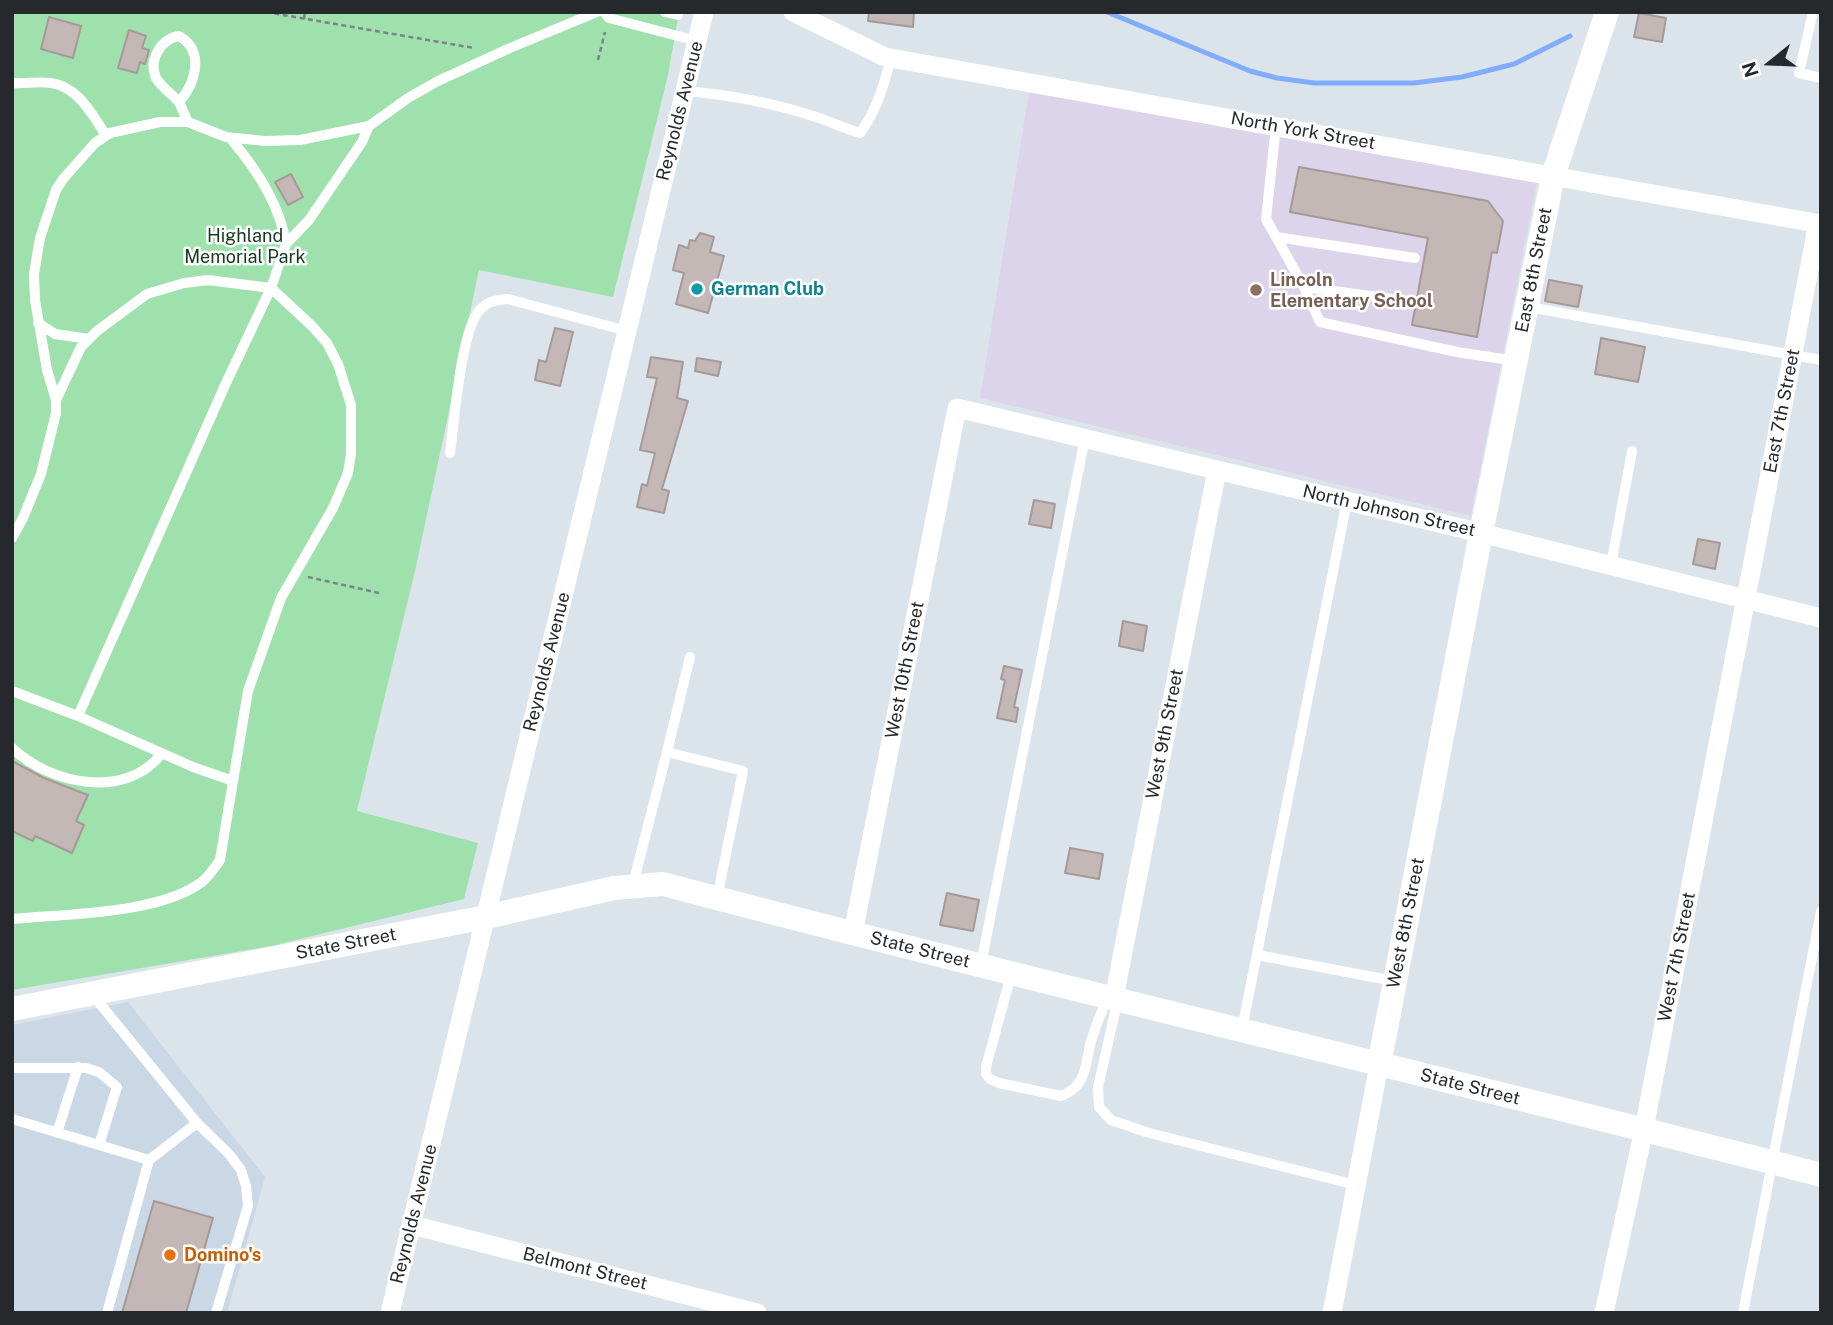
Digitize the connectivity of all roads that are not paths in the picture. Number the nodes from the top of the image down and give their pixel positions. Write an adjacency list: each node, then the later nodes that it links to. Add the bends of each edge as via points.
1 (597, 12): 16 (lane, via 424,89)
2 (665, 12): 8 (lane)
3 (704, 12): 9 (street, Reynolds Avenue)
4 (793, 12): 10 (street, North York Street)
5 (1607, 12): 20 (street, East 8th Street)
6 (1813, 12): 11 (lane, via 1799,73)
7 (606, 15): 9 (lane)
8 (678, 15)
9 (697, 41): 13 (street, Reynolds Avenue)
10 (891, 58): 13 (lane, via 872,117 860,134 769,103); 17 (street, North York Street)
11 (1821, 78)
12 (12, 83): 18 (lane, via 64,86)
13 (685, 91): 30 (street, Reynolds Avenue)
14 (180, 102): 14 (lane, via 195,67 193,48 180,36 164,43 154,62 157,79); 15 (lane)
15 (188, 122): 18 (lane, via 160,122); 19 (lane)
16 (369, 126): 19 (lane, via 284,141); 23 (lane, via 309,220)
17 (1276, 126): 20 (street, North York Street); 22 (lane, via 1266,219)
18 (106, 135): 29 (lane, via 63,179 47,212 34,274)
19 (229, 137): 23 (lane, via 268,193)
20 (1553, 176): 21 (street, North York Street); 28 (street, East 8th Street)
21 (1820, 223): 32 (street, East 7th Street)
22 (1276, 237): 24 (lane); 25 (lane)
23 (286, 244): 26 (lane)
24 (1415, 258)
25 (1304, 287): 27 (lane); 34 (lane, via 1321,322)
26 (271, 288): 31 (lane, via 208,280 161,289 129,306); 49 (lane); 53 (lane, via 327,343 347,384 351,454 333,508 281,598 248,691)
27 (1407, 301)
28 (1527, 306): 32 (lane); 34 (street, East 8th Street)
29 (38, 323): 31 (lane, via 55,334); 35 (lane)
30 (627, 331): 39 (lane, via 508,299 492,300 478,312 467,339); 57 (street, Reynolds Avenue)
31 (89, 339): 35 (lane, via 75,357)
32 (1793, 355): 33 (lane); 45 (street, East 7th Street)
33 (1821, 360)
34 (1516, 361): 42 (street, East 8th Street)
35 (56, 400): 43 (lane, via 41,474)
36 (957, 408): 37 (street, North Johnson Street); 59 (street, West 10th Street)
37 (1085, 438): 40 (street, North Johnson Street); 61 (lane)
38 (1632, 451): 44 (lane)
39 (450, 453)
40 (1217, 470): 41 (street, North Johnson Street); 65 (street, West 9th Street)
41 (1347, 501): 42 (street, North Johnson Street); 60 (lane)
42 (1481, 533): 44 (street, North Johnson Street); 63 (street, West 8th Street)
43 (12, 538)
44 (1611, 565): 45 (street, North Johnson Street)
45 (1746, 600): 46 (street, North Johnson Street); 73 (street, West 7th Street)
46 (1821, 618)
47 (690, 657): 51 (lane)
48 (12, 691): 49 (lane)
49 (78, 716): 52 (lane)
50 (12, 748): 52 (lane, via 55,773 88,783 140,774)
51 (667, 752): 54 (lane); 55 (lane, via 743,771)
52 (162, 753): 53 (lane)
53 (233, 781): 58 (lane, via 223,852 214,869 192,888 122,908)
54 (632, 886): 55 (street, State Street, via 663,884); 57 (street, State Street)
55 (717, 898): 59 (street, State Street)
56 (1821, 911): 77 (lane)
57 (486, 917): 64 (street, State Street); 80 (street, Reynolds Avenue)
58 (12, 919)
59 (853, 933): 61 (street, State Street)
60 (1257, 955): 63 (lane); 67 (lane)
61 (981, 965): 62 (street, State Street)
62 (1012, 973): 65 (street, State Street); 65 (lane, via 986,1067 990,1079 999,1083 1061,1096 1077,1087 1090,1045)
63 (1395, 981): 68 (street, West 8th Street)
64 (92, 994): 66 (street, State Street); 72 (lane)
65 (1113, 998): 67 (street, State Street); 79 (lane, via 1098,1087 1099,1107 1111,1120)
66 (12, 1009)
67 (1242, 1031): 68 (street, State Street)
68 (1379, 1065): 73 (street, State Street); 79 (street, West 8th Street)
69 (78, 1067): 70 (lane); 74 (lane); 75 (lane, via 99,1072 117,1087)
70 (12, 1068)
71 (12, 1119): 74 (lane)
72 (197, 1123): 76 (lane); 82 (lane, via 229,1154 247,1186 248,1206)
73 (1644, 1129): 77 (street, State Street); 86 (street, West 7th Street)
74 (57, 1133): 75 (lane)
75 (99, 1145): 76 (lane)
76 (149, 1160): 81 (lane)
77 (1772, 1163): 78 (street, State Street); 87 (lane)
78 (1821, 1175)
79 (1356, 1185): 85 (street, West 8th Street)
80 (412, 1225): 83 (street, Reynolds Avenue); 84 (street, Belmont Street)
81 (107, 1313)
82 (216, 1313)
83 (390, 1313)
84 (757, 1313)
85 (1332, 1313)
86 (1604, 1313)
87 (1743, 1313)

